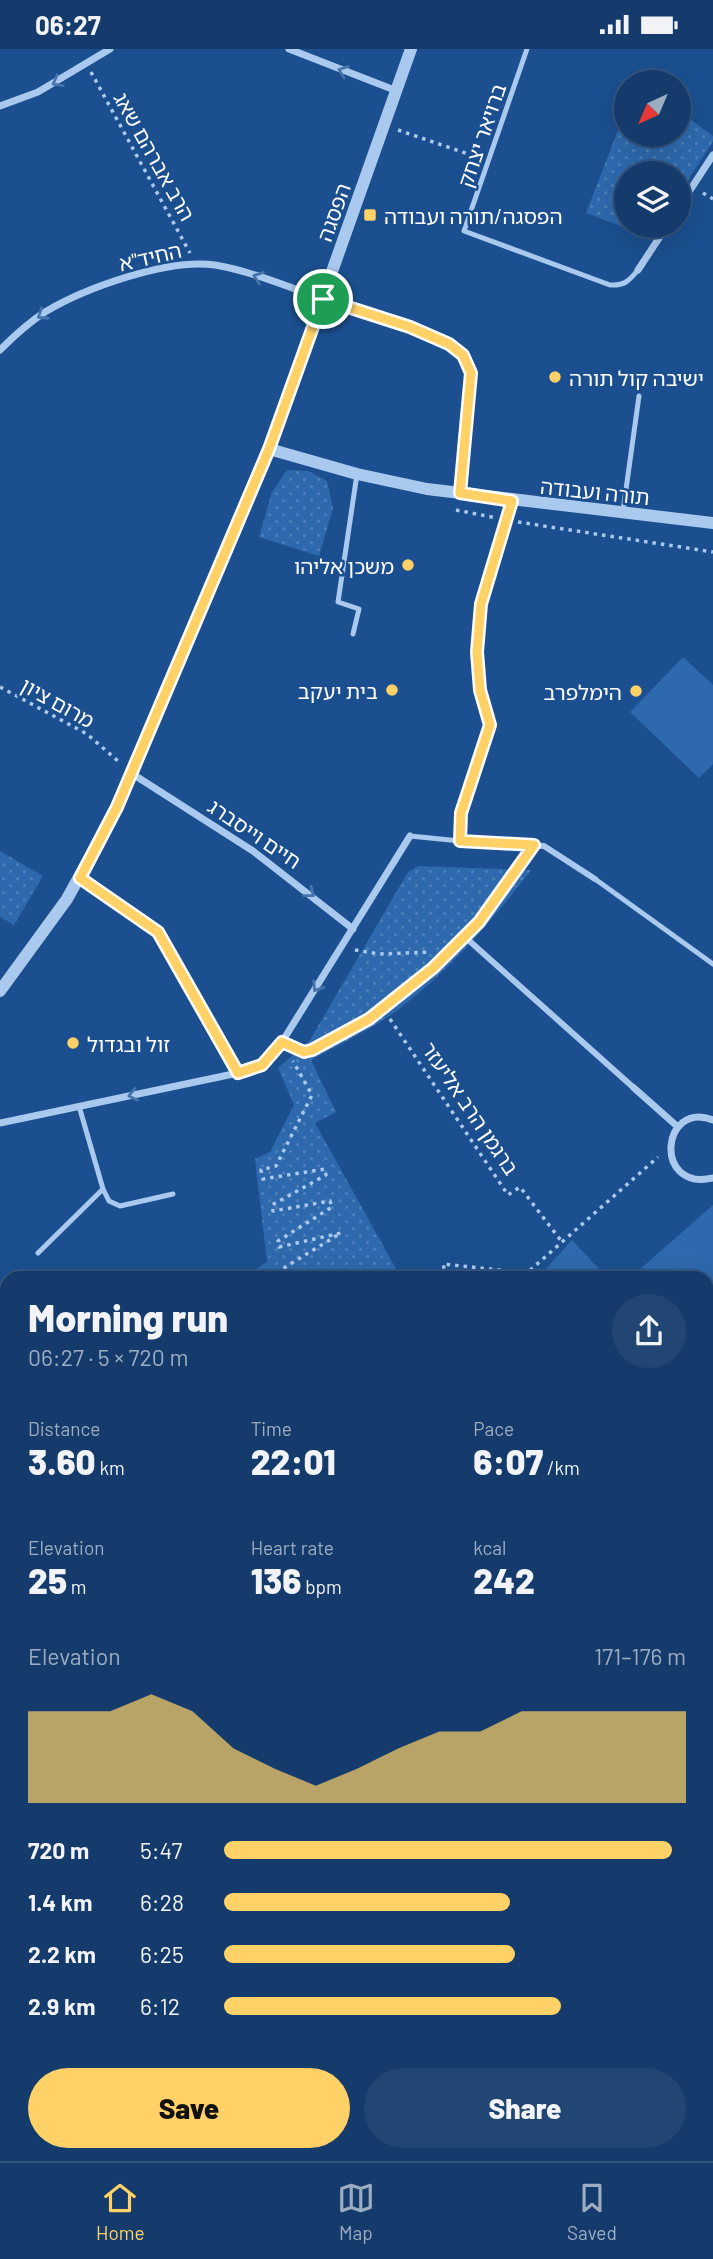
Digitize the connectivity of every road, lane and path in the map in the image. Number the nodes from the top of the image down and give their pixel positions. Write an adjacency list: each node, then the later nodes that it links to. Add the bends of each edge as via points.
1 (110, 49): 5 (street)
2 (289, 49): 6 (street, one-way to 2)
3 (411, 49): 6 (street, הפסגה)
4 (527, 49): 10 (lane, ברויאר יצחק)
5 (87, 64): 7 (street, one-way to 7, via 38,92); 13 (path, הרב אברהם שאג)
6 (398, 91): 8 (street, הפסגה)
7 (0, 106)
8 (385, 125): 10 (path); 15 (street, הפסגה)
9 (713, 155): 11 (street)
10 (489, 161): 14 (lane, ברויאר יצחק, via 464,231 610,285 620,286)
11 (691, 189)
12 (659, 238): 14 (street)
13 (196, 264): 15 (street, החיד"א, one-way to 13, via 241,271); 16 (street, החיד"א, one-way to 16, via 139,273 63,302 24,327)
14 (638, 270)
15 (323, 299): 18 (street, הפסגה); 20 (lane, via 410,327 463,355 471,373)
16 (0, 350)
17 (639, 397): 23 (lane)
18 (269, 449): 19 (street, תורה ועבודה); 29 (street, הפסגה)
19 (357, 474): 20 (street, תורה ועבודה); 27 (lane, via 338,602 359,610)
20 (460, 493): 21 (street, תורה ועבודה)
21 (512, 501): 23 (street, תורה ועבודה); 24 (lane)
22 (451, 509): 24 (path)
23 (623, 513): 25 (street, תורה ועבודה)
24 (506, 520): 26 (path); 31 (lane, via 481,604 478,640 480,690 490,725 461,813)
25 (713, 523)
26 (713, 552)
27 (353, 634)
28 (0, 687): 29 (path, מרום ציון, via 87,734)
29 (131, 773): 33 (street, הפסגה); 35 (street, חיים וייסברג, one-way to 35, via 253,851)
30 (410, 836): 31 (lane); 35 (street)
31 (460, 841): 32 (street)
32 (534, 845): 34 (street, via 544,846); 37 (street)
33 (80, 878): 36 (lane); 41 (street, הפסגה)
34 (595, 879): 40 (lane)
35 (353, 929): 38 (street)
36 (158, 932): 44 (path)
37 (465, 937): 42 (street); 45 (street)
38 (342, 947): 39 (path, via 379,954); 43 (street, one-way to 43)
39 (433, 952)
40 (713, 964)
41 (0, 991)
42 (382, 1007): 43 (street, via 312,1050 304,1052); 54 (path, ברגמן הרב אליעזר, via 509,1195 520,1187)
43 (282, 1042): 44 (street, via 262,1065); 56 (path, via 312,1095 276,1165 261,1170 263,1179 325,1169 326,1175 272,1205 273,1211 330,1201 332,1207 278,1241 279,1247 341,1234)
44 (238, 1073): 46 (street, one-way to 46)
45 (634, 1088): 49 (street)
46 (79, 1106): 48 (street); 52 (lane)
47 (713, 1119): 49 (street, via 696,1117)
48 (0, 1123)
49 (678, 1127): 50 (street)
50 (670, 1147): 51 (street, via 683,1174); 54 (path)
51 (713, 1178)
52 (103, 1189): 53 (lane, via 109,1202 120,1206); 55 (lane)
53 (173, 1194)
54 (562, 1242): 59 (path)
55 (38, 1253)
56 (279, 1271)
57 (445, 1271): 58 (path, via 443,1264)
58 (508, 1271)
59 (529, 1271)

